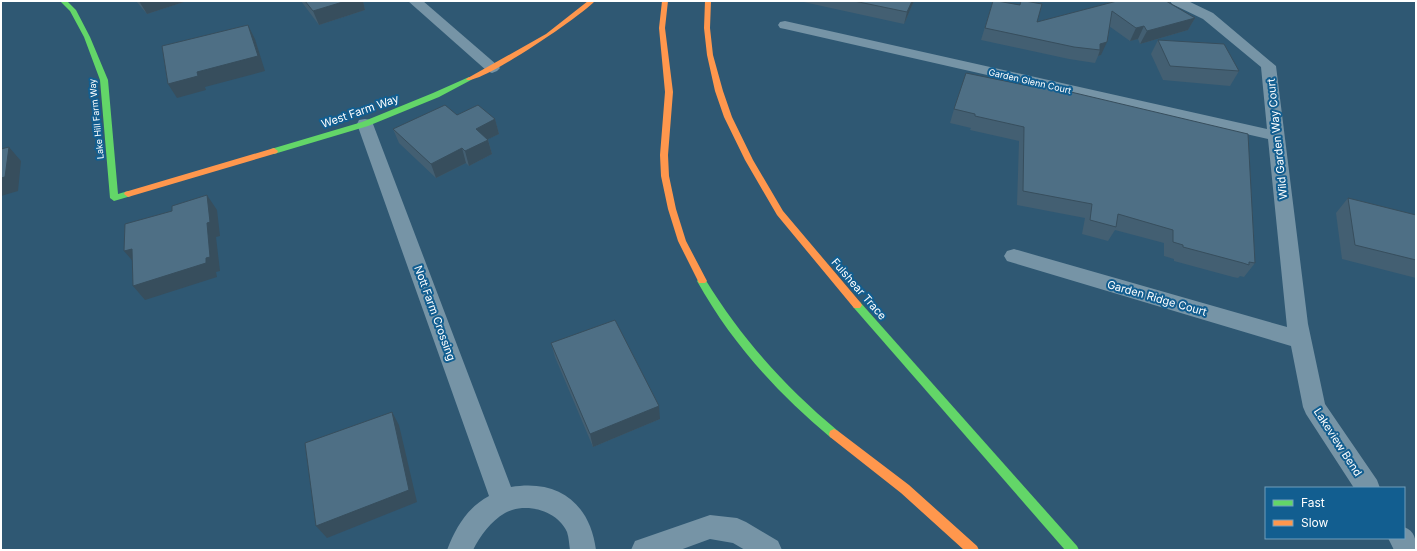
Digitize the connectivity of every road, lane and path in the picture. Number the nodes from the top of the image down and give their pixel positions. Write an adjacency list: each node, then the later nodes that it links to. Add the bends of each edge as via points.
1 (63, 1): 11 (street, Lake Hill Farm Way, via 72,10 88,37 104,80)
2 (415, 1): 8 (street)
3 (592, 1): 8 (street, West Farm Way, via 548,35)
4 (665, 1): 21 (street, via 662,28 669,90 665,175 671,208 684,247 700,282 762,367 803,409 905,490)
5 (708, 1): 22 (street, Fulshear Trace, via 710,56 719,91 748,160 780,213 830,275)
6 (1177, 1): 10 (street, Wild Garden Way Court, via 1208,16 1268,66)
7 (785, 25): 10 (street, Garden Glenn Court)
8 (492, 68): 9 (street, West Farm Way, via 436,95)
9 (365, 124): 11 (street, West Farm Way); 15 (street, Nott Farm Crossing)
10 (1276, 136): 13 (street, Wild Garden Way Court)
11 (114, 198)
12 (1014, 256): 13 (street, Garden Ridge Court)
13 (1299, 332): 14 (street, Lakeview Bend, via 1314,407)
14 (1367, 487)
15 (504, 502): 17 (street, via 476,521); 18 (street, via 516,498 537,497 554,501 570,512 583,536)
16 (1402, 539): 23 (street)
17 (460, 550)
18 (584, 550)
19 (644, 550): 20 (street, via 710,527 737,531)
20 (769, 550)
21 (973, 550)
22 (1073, 550)
23 (1409, 550)

